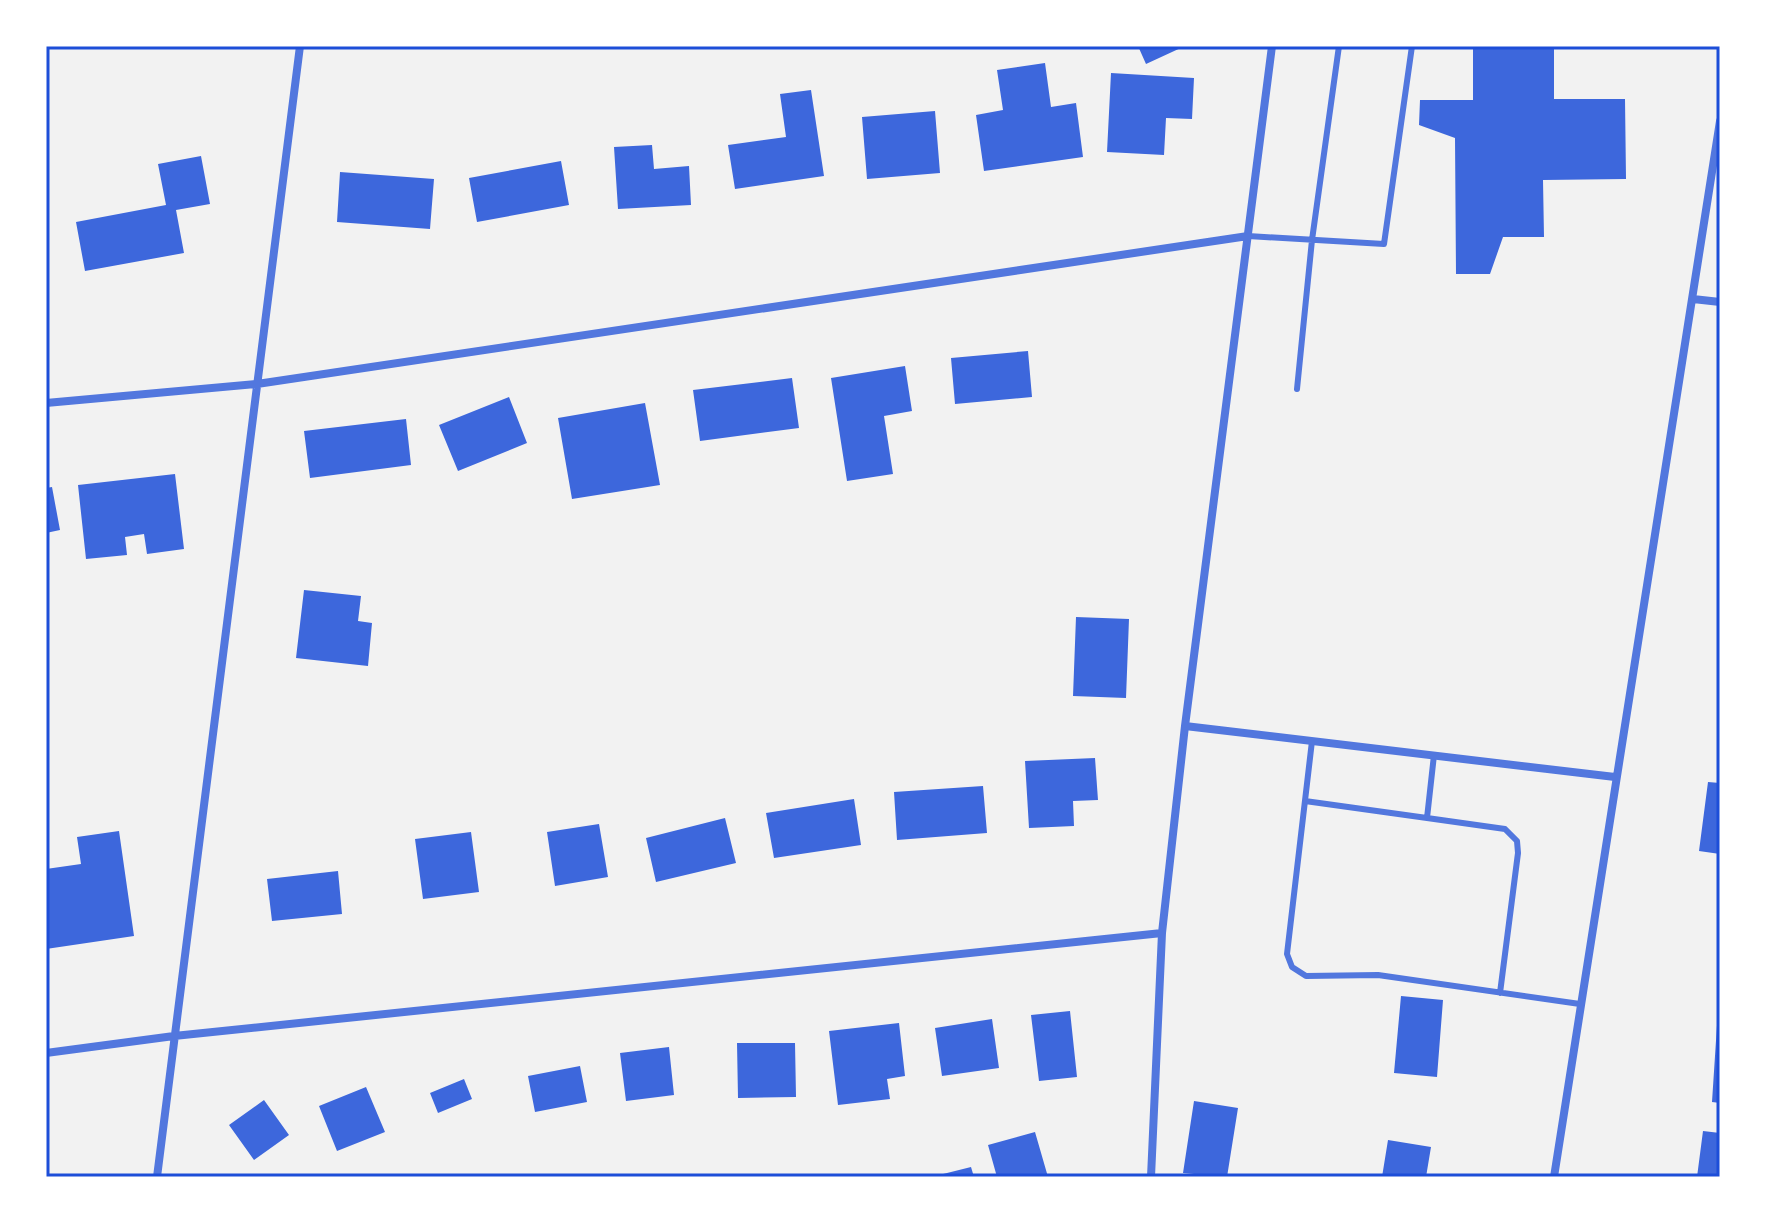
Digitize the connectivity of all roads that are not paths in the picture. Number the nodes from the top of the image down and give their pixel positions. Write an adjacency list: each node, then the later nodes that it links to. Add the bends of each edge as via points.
1 (300, 46): 10 (street)
2 (1272, 46): 6 (street)
3 (1339, 46): 7 (lane)
4 (1412, 46): 7 (lane, via 1384,244)
5 (1720, 121): 8 (street)
6 (1248, 236): 7 (lane); 10 (street); 13 (street)
7 (1312, 240): 11 (lane)
8 (1693, 299): 9 (street); 16 (street)
9 (1720, 302)
10 (257, 384): 12 (street); 22 (street)
11 (1297, 389)
12 (46, 403)
13 (1185, 726): 14 (street); 19 (street)
14 (1312, 741): 15 (street); 17 (lane)
15 (1434, 755): 16 (street); 18 (lane)
16 (1615, 777): 21 (street)
17 (1305, 801): 18 (lane); 20 (lane, via 1287,954 1292,967 1306,976 1378,975)
18 (1427, 818): 20 (lane, via 1505,829 1517,841)
19 (1162, 933): 22 (street); 25 (street)
20 (1500, 993): 21 (lane)
21 (1580, 1004): 26 (street)
22 (174, 1036): 23 (street); 24 (street)
23 (46, 1053)
24 (157, 1177)
25 (1151, 1177)
26 (1554, 1177)

